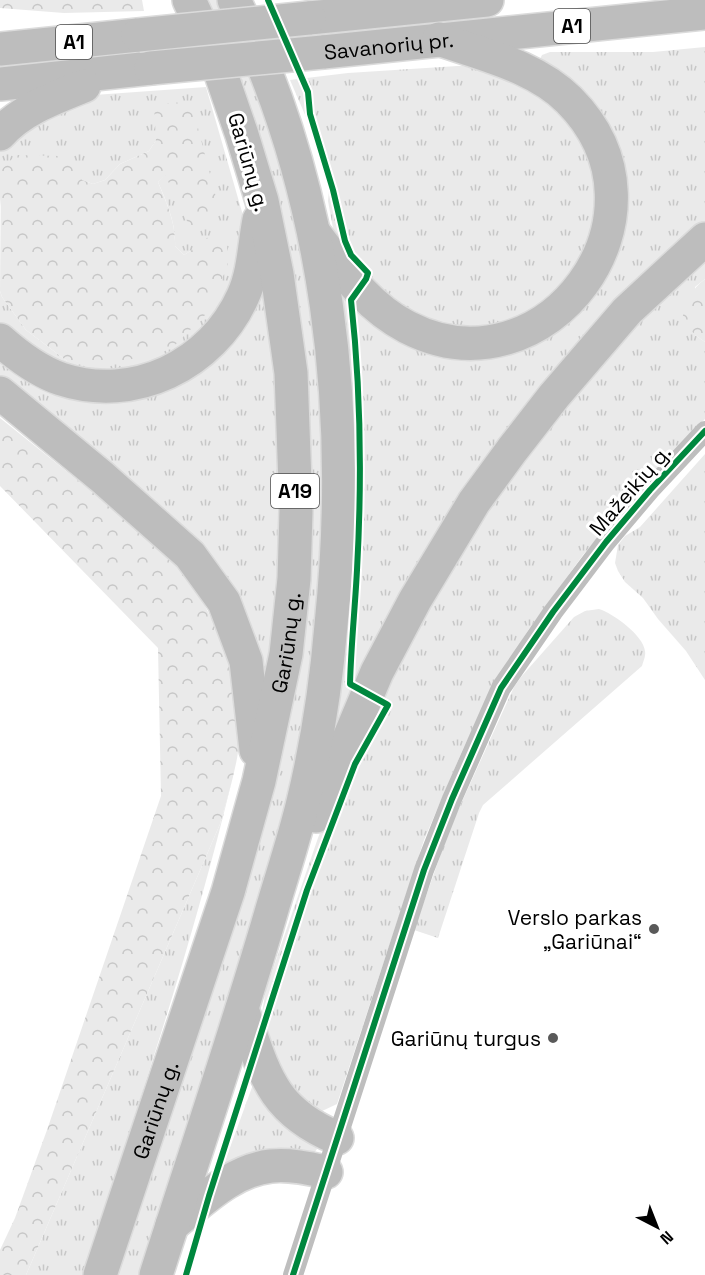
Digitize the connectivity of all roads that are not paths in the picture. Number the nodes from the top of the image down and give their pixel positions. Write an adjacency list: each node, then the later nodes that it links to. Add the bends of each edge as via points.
1 (189, 0): 12 (highway, Gariūnų g. / A19, via 213,51)
2 (234, 0): 13 (highway, Gariūnų g. / A19, via 256,43 277,101 299,168)
3 (341, 0): 6 (highway)
4 (486, 0): 6 (highway, Savanorių pr. / A1)
5 (705, 14): 7 (highway, Savanorių pr. / A1)
6 (309, 18): 8 (highway, Savanorių pr. / A1, bridge)
7 (439, 39): 9 (highway, Savanorių pr. / A1, bridge); 13 (highway, via 537,76 569,100 591,127 605,158 611,201 605,241 589,277 564,306 534,326 480,342 442,339 404,326 377,307)
8 (3, 47)
9 (117, 72): 10 (highway, Savanorių pr. / A1); 11 (highway, via 39,105)
10 (0, 84)
11 (0, 134)
12 (262, 201): 15 (highway, via 250,277 243,296 210,343 165,375 130,385 79,383 40,369); 18 (highway, Gariūnų g. / A19, via 291,373 296,511 286,654)
13 (314, 233): 19 (highway, Gariūnų g. / A19, via 333,361 338,432 336,578 318,728 303,802)
14 (705, 239): 19 (highway, via 627,311 588,355 512,450 443,552 366,694)
15 (0, 340)
16 (0, 393): 18 (highway, via 190,555 224,602 246,661)
17 (705, 431): 20 (street, Mažeikių g., via 582,572 501,688 424,870)
18 (259, 781): 23 (highway, Gariūnų g. / A19, via 228,892)
19 (246, 994): 20 (highway, via 264,1073 275,1093 303,1121); 22 (highway, Gariūnų g.)
20 (337, 1138): 21 (street, Mažeikių g.)
21 (326, 1172): 22 (highway, via 290,1165 250,1171 229,1181); 25 (street, Mažeikių g.)
22 (172, 1225): 24 (highway, Gariūnų g.)
23 (100, 1275)
24 (156, 1275)
25 (293, 1275)

